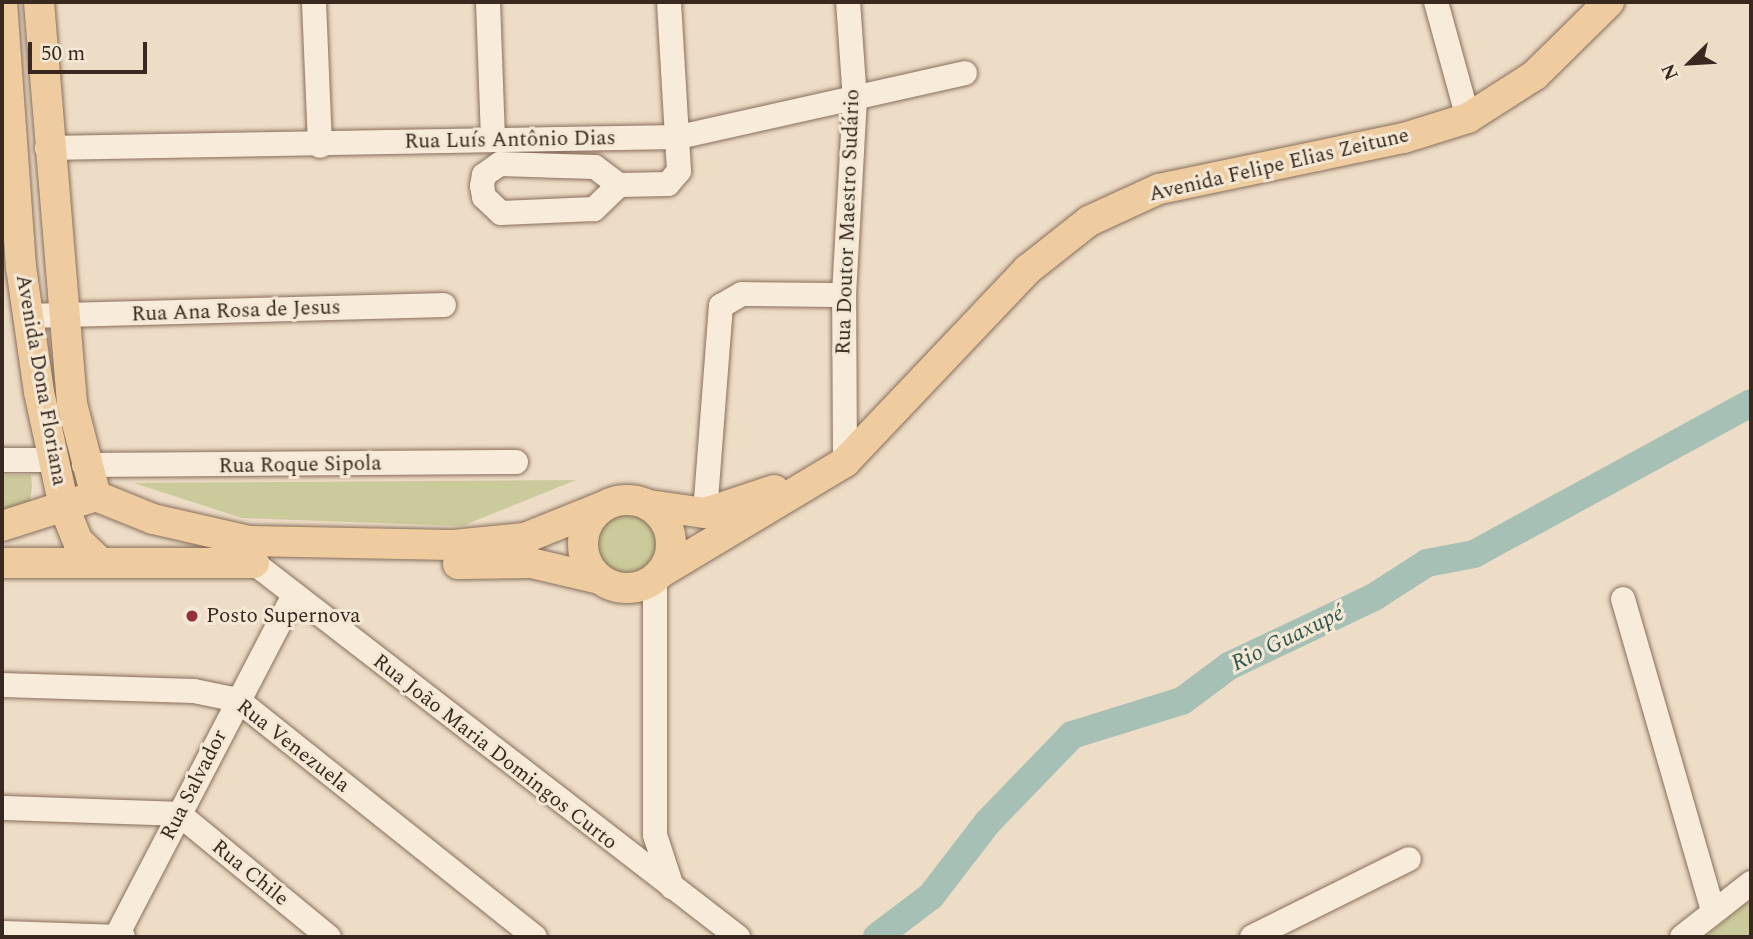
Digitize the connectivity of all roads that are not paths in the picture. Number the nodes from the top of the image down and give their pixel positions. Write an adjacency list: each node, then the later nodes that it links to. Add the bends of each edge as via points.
1 (2, 2): 13 (main road, Avenida Dona Floriana)
2 (39, 2): 17 (main road, Avenida Dona Floriana)
3 (314, 2): 16 (street)
4 (488, 2): 15 (street)
5 (668, 2): 14 (street)
6 (848, 2): 11 (street, Rua Doutor Maestro Sudário)
7 (1436, 2): 12 (street)
8 (1586, 2): 12 (main road, Avenida Felipe Elias Zeitune)
9 (1609, 2): 12 (main road, Avenida Felipe Elias Zeitune, via 1535,75)
10 (965, 73): 11 (street, Rua Luís Antônio Dias)
11 (855, 101): 14 (street, Rua Luís Antônio Dias); 20 (street, Rua Doutor Maestro Sudário)
12 (1464, 109): 24 (main road, Avenida Felipe Elias Zeitune, via 1404,138 1159,189 1089,221 1027,270)
13 (4, 111): 19 (main road, Avenida Dona Floriana)
14 (679, 137): 15 (street, Rua Luís Antônio Dias); 18 (street, via 673,182)
15 (493, 139): 16 (street, Rua Luís Antônio Dias)
16 (320, 146): 17 (street, Rua Luís Antônio Dias)
17 (47, 148): 23 (main road, Avenida Dona Floriana)
18 (619, 186): 18 (street, via 594,209 501,213 484,197 482,186 484,175 500,164 595,167)
19 (11, 267): 22 (main road, Avenida Dona Floriana)
20 (844, 295): 24 (street, Rua Doutor Maestro Sudário); 33 (street, via 742,294 721,306)
21 (444, 305): 23 (street, Rua Ana Rosa de Jesus)
22 (28, 316): 23 (street, Rua Ana Rosa de Jesus); 26 (main road, Avenida Dona Floriana)
23 (63, 316): 28 (main road, Avenida Dona Floriana)
24 (844, 452): 33 (main road, Avenida Felipe Elias Zeitune, via 776,489); 40 (main road, Avenida Felipe Elias Zeitune)
25 (2, 460): 26 (street)
26 (51, 460): 31 (main road, Avenida Dona Floriana)
27 (516, 462): 28 (street, Rua Roque Sipola)
28 (84, 465): 29 (main road, Avenida Dona Floriana)
29 (96, 496): 31 (main road); 34 (main road)
30 (649, 505): 32 (main road, via 622,500); 33 (main road, Avenida Felipe Elias Zeitune); 40 (main road, via 670,536)
31 (64, 507): 35 (main road); 36 (main road, Avenida Dona Floriana, via 78,541)
32 (602, 507): 34 (main road, via 525,538 453,545 272,544); 41 (main road, via 588,522 582,542 586,563)
33 (705, 513)
34 (151, 518): 37 (main road, via 152,537); 39 (main road)
35 (2, 526)
36 (100, 562): 37 (main road); 38 (main road)
37 (143, 562): 39 (main road)
38 (2, 563)
39 (254, 563): 41 (main road, via 531,563); 42 (street, Rua João Maria Domingos Curto)
40 (659, 575): 41 (main road, via 628,589); 48 (street)
41 (599, 579)
42 (293, 597): 45 (street, Rua Salvador); 50 (street, Rua João Maria Domingos Curto)
43 (1623, 599): 53 (street)
44 (2, 685): 45 (street, Rua Venezuela, via 194,691)
45 (238, 700): 47 (street, Rua Salvador); 57 (street, Rua Venezuela)
46 (2, 808): 47 (street)
47 (179, 814): 55 (street, Rua Salvador); 56 (street, Rua Chile)
48 (655, 835): 50 (street); 52 (street)
49 (1409, 859): 59 (street)
50 (635, 860): 52 (street, Rua João Maria Domingos Curto)
51 (1751, 883): 53 (street)
52 (672, 887): 58 (street, Rua João Maria Domingos Curto)
53 (1713, 911): 60 (street)
54 (2, 933): 55 (street)
55 (119, 936)
56 (329, 937)
57 (536, 937)
58 (738, 937)
59 (1252, 937)
60 (1682, 937)

